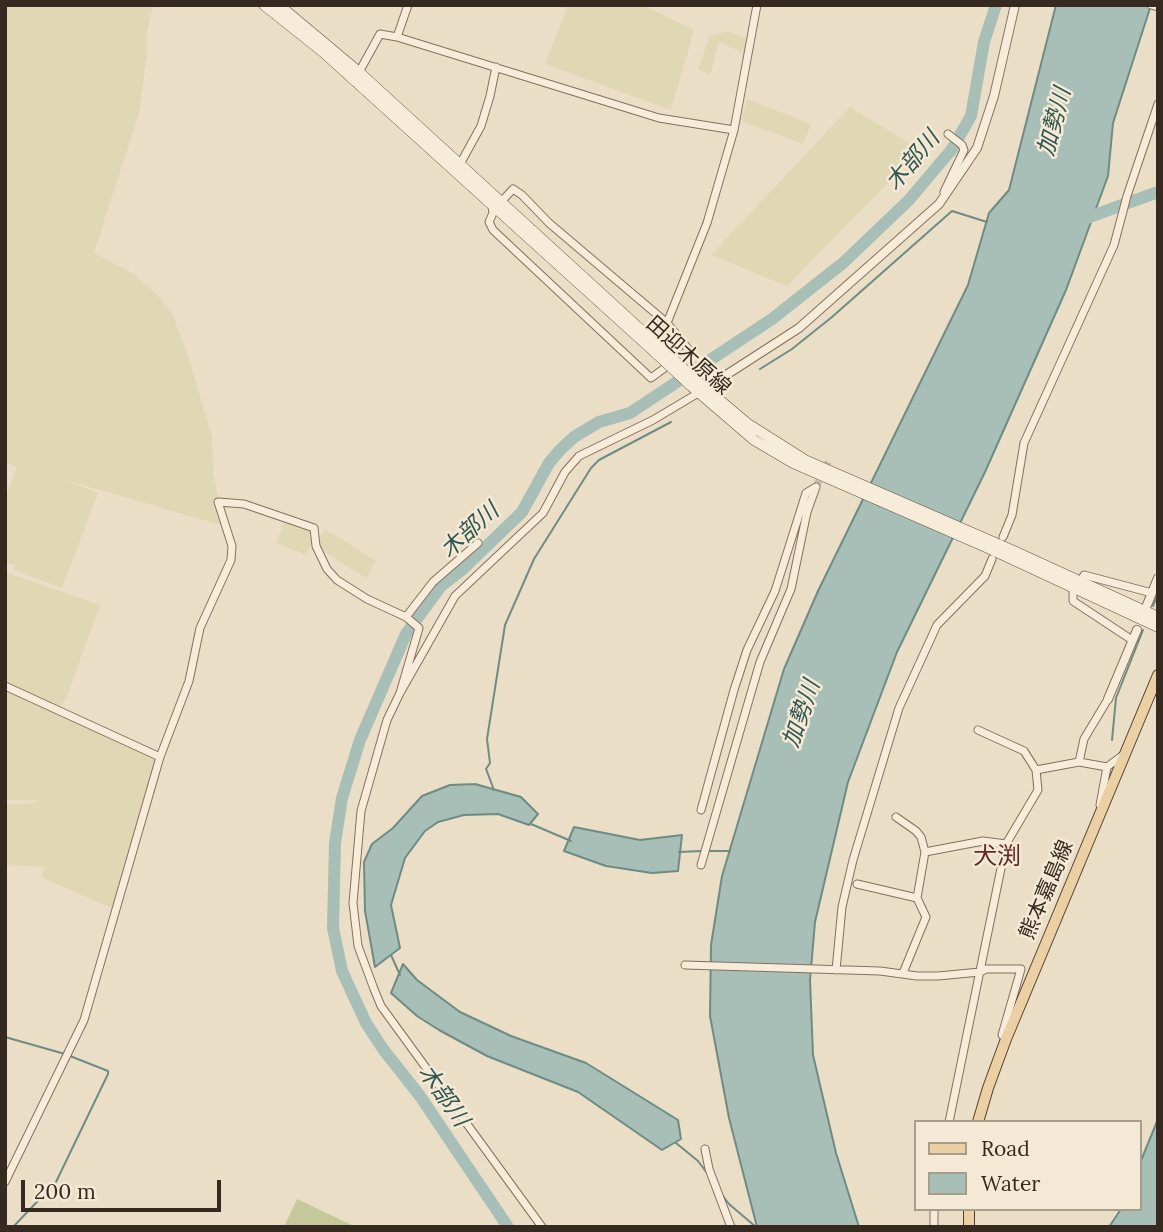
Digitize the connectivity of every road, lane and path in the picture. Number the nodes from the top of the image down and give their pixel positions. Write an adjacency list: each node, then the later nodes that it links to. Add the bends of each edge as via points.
1 (264, 5): 10 (main road, 田迎木原線)
2 (279, 5): 10 (main road, 田迎木原線)
3 (408, 5): 8 (street)
4 (757, 5): 12 (street)
5 (1016, 5): 16 (street, via 977,148)
6 (1152, 5): 7 (street)
7 (1158, 7)
8 (397, 37): 9 (street); 10 (street, via 380,34)
9 (496, 67): 12 (street, via 659,118); 14 (street, via 486,110)
10 (357, 77): 14 (main road, 田迎木原線)
11 (1158, 104): 19 (street, via 1114,245 1024,443 1012,515)
12 (734, 130): 17 (street, via 707,223)
13 (948, 134): 16 (street, via 964,150)
14 (457, 168): 15 (main road, 田迎木原線)
15 (496, 204): 17 (street, via 513,189 522,195); 17 (street, via 489,222 493,230 651,378 689,350); 18 (main road, 田迎木原線, bridge)
16 (939, 204): 18 (street, via 799,328)
17 (667, 323)
18 (702, 390): 23 (main road, 田迎木原線, via 784,448 859,489); 33 (street, via 579,456 543,513 455,597)
19 (1003, 537)
20 (478, 543): 27 (street, via 433,582)
21 (992, 559): 50 (street, via 985,576 937,625 899,708 853,860 842,907)
22 (1158, 578): 24 (street)
23 (1077, 586): 24 (street, via 1084,575); 26 (main road, 田迎木原線); 28 (main road, 田迎木原線); 30 (street, via 1073,601)
24 (1152, 593): 25 (street)
25 (1147, 605)
26 (1158, 617)
27 (408, 619): 33 (street, via 419,628); 37 (street, via 337,580 316,547 314,528 244,504 218,502 232,546 231,560 200,628 189,681)
28 (1158, 627)
29 (1137, 630): 30 (street)
30 (1132, 640): 34 (street)
31 (1158, 675): 36 (main road, 熊本嘉島線)
32 (5, 686): 37 (street)
33 (400, 693): 58 (street, via 383,730 361,811 353,904 358,946 381,1006)
34 (1108, 699): 38 (street, via 1084,739)
35 (978, 730): 40 (street, via 1024,751)
36 (1126, 753): 39 (street); 43 (main road, 熊本嘉島線)
37 (160, 757): 57 (street, via 84,1020)
38 (1079, 762): 39 (street); 40 (street)
39 (1107, 767): 43 (street)
40 (1036, 770): 44 (street, via 1038,790)
41 (701, 810): 46 (street, via 747,650 775,591 806,493 816,486 791,589 760,662)
42 (896, 817): 45 (street, via 921,837)
43 (1098, 817): 53 (main road, 熊本嘉島線)
44 (1006, 845): 45 (street, via 983,841); 51 (street)
45 (925, 852): 48 (street)
46 (701, 864)
47 (857, 884): 48 (street)
48 (917, 898): 52 (street, via 926,917)
49 (684, 965): 50 (street)
50 (836, 970): 52 (street)
51 (980, 972): 52 (street); 53 (street, via 1021,969 1002,1035); 54 (street)
52 (903, 973)
53 (1006, 1039): 55 (main road, 熊本嘉島線)
54 (948, 1120)
55 (979, 1120)
56 (705, 1150): 59 (street)
57 (5, 1182)
58 (542, 1227)
59 (731, 1227)

